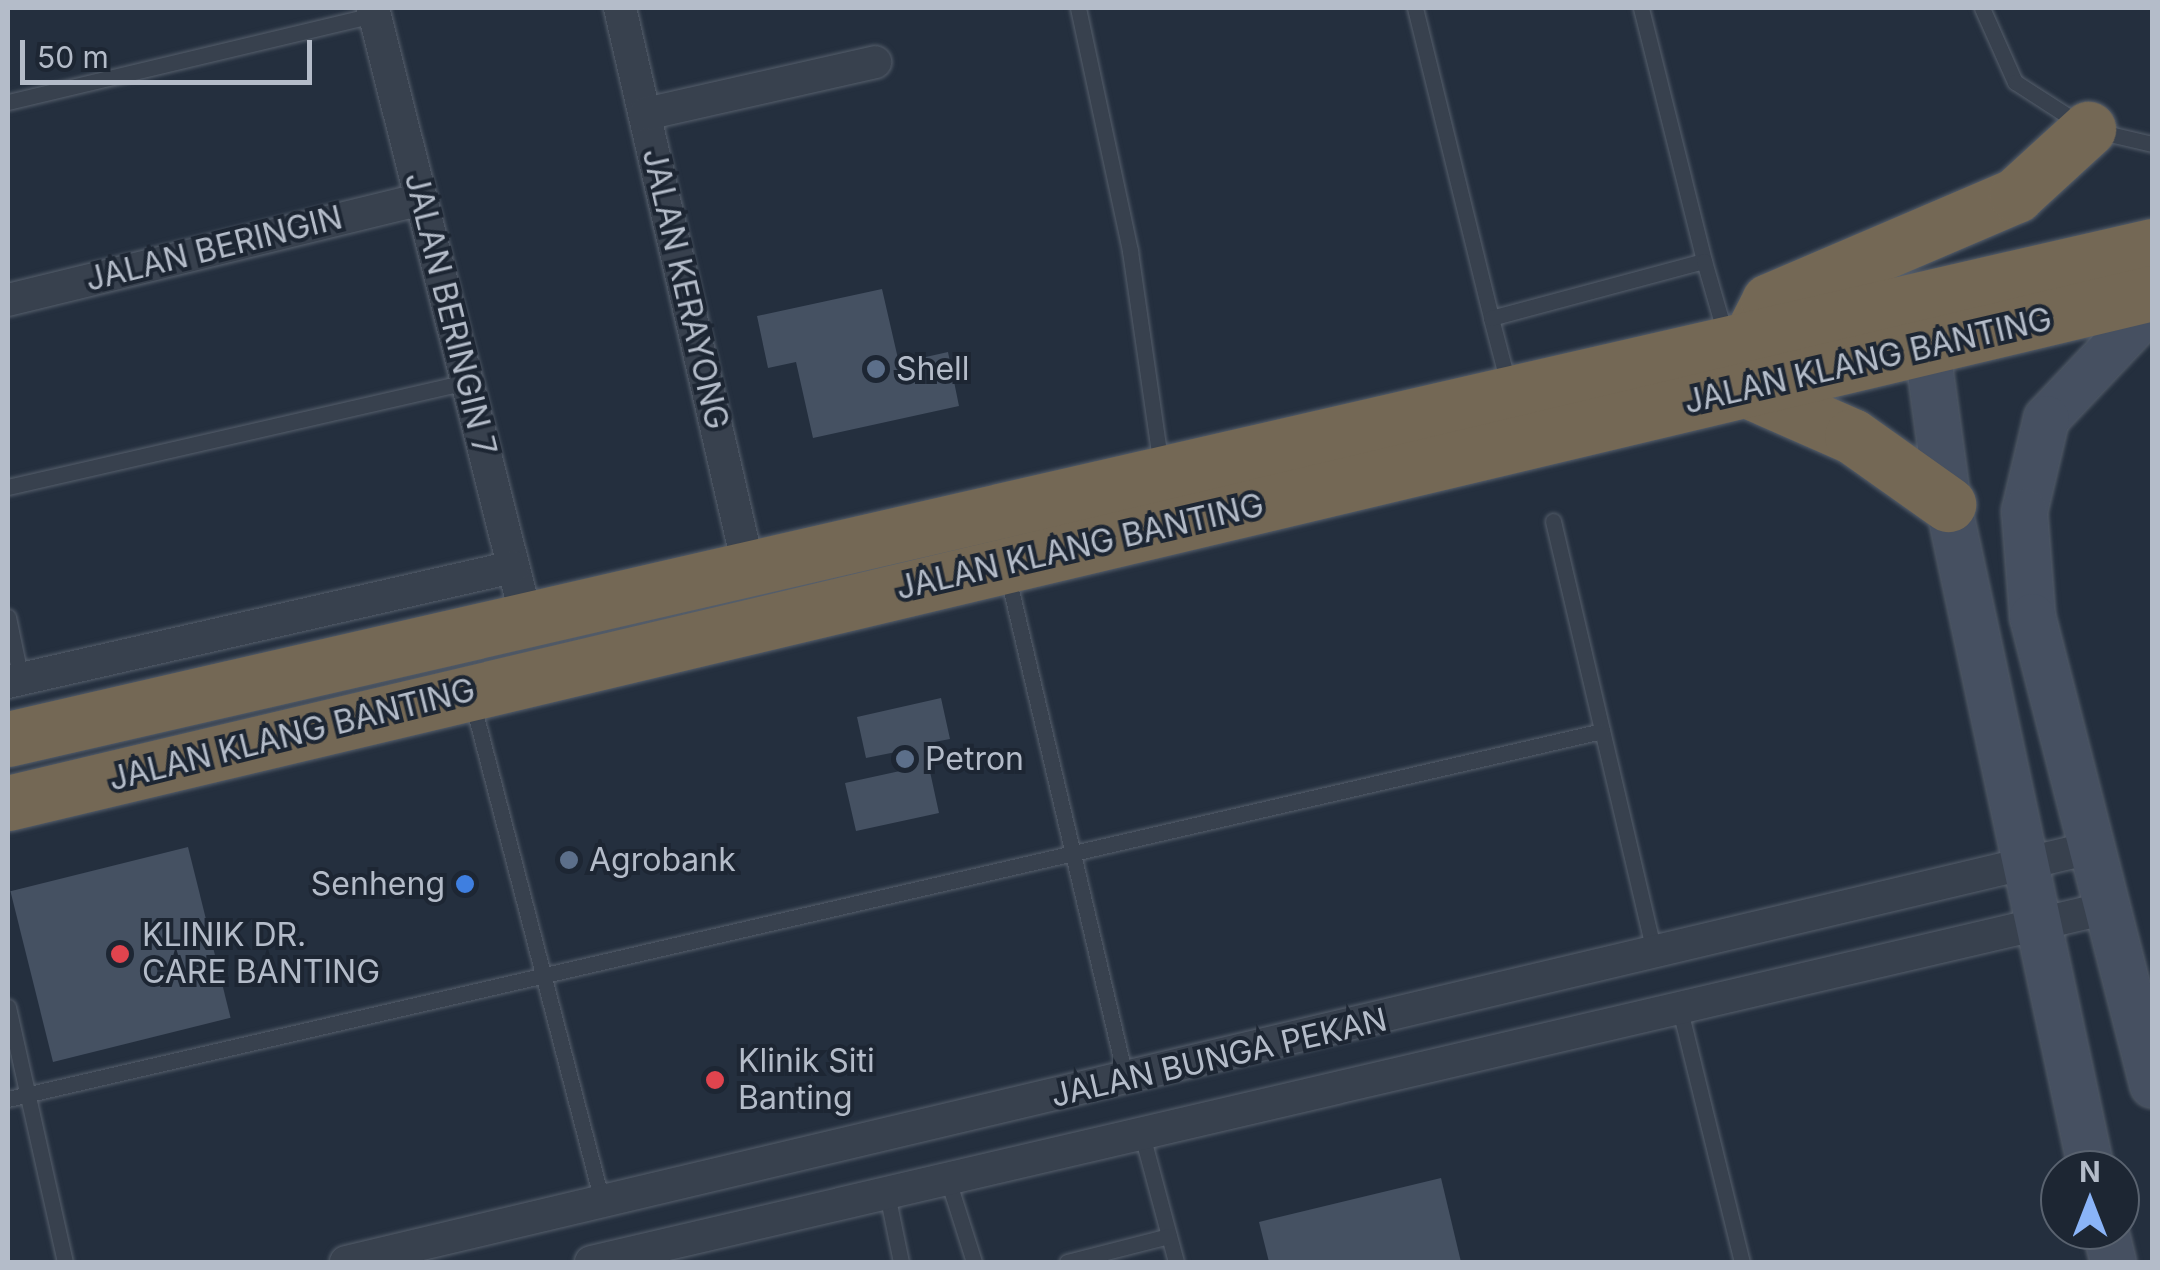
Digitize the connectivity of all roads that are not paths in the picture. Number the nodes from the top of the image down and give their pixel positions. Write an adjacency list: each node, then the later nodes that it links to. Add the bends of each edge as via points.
1 (620, 8): 9 (street, JALAN KERAYONG)
2 (1078, 8): 24 (lane, via 1130,252)
3 (1415, 8): 18 (lane)
4 (1641, 8): 14 (lane)
5 (1982, 8): 10 (lane, via 2016,82)
6 (373, 11): 8 (lane); 12 (street, JALAN BERINGIN 7)
7 (875, 62): 9 (street)
8 (8, 102)
9 (645, 114): 29 (street, JALAN KERAYONG)
10 (2088, 129): 11 (lane); 20 (highway, via 2016,195 1769,302)
11 (2152, 144)
12 (421, 199): 16 (street, JALAN BERINGIN); 21 (street, JALAN BERINGIN 7)
13 (2152, 246): 19 (highway, JALAN KLANG BANTING)
14 (1704, 260): 18 (lane); 20 (lane)
15 (2152, 294): 19 (highway, JALAN KLANG BANTING)
16 (8, 300)
17 (2152, 306): 37 (street, via 2046,418 2024,511 2032,616)
18 (1491, 318): 22 (lane)
19 (1924, 323): 20 (highway, JALAN KLANG BANTING); 25 (street)
20 (1741, 359): 22 (highway, JALAN KLANG BANTING); 24 (highway, JALAN KLANG BANTING); 25 (highway)
21 (467, 382): 23 (lane); 28 (street, JALAN BERINGIN 7)
22 (1511, 397): 24 (highway, JALAN KLANG BANTING)
23 (8, 487)
24 (1170, 499): 27 (highway, JALAN KLANG BANTING); 29 (highway, JALAN KLANG BANTING)
25 (1948, 504): 39 (street)
26 (1553, 521): 34 (lane)
27 (1005, 564): 33 (highway, JALAN KLANG BANTING); 38 (lane)
28 (513, 567): 31 (street, JALAN BERINGIN 7); 32 (street)
29 (749, 570): 31 (highway, JALAN KLANG BANTING)
30 (8, 617): 32 (lane)
31 (527, 620): 35 (highway, JALAN KLANG BANTING)
32 (14, 681)
33 (470, 692): 36 (highway, JALAN KLANG BANTING); 43 (lane)
34 (1602, 731): 38 (lane); 42 (lane)
35 (8, 739)
36 (8, 803)
37 (2090, 848): 39 (street, JALAN BUNGA PEKAN); 40 (street)
38 (1073, 853): 43 (lane); 46 (lane)
39 (2022, 870): 41 (street); 42 (street, JALAN BUNGA PEKAN)
40 (2104, 909): 41 (street, JALAN BUNGA PEKAN); 47 (street)
41 (2035, 928): 45 (street, JALAN BUNGA PEKAN); 51 (street)
42 (1655, 956): 46 (street, JALAN BUNGA PEKAN)
43 (543, 976): 48 (lane); 54 (lane)
44 (8, 1007): 48 (lane)
45 (1680, 1010): 50 (street, JALAN BUNGA PEKAN); 63 (lane)
46 (1126, 1080): 54 (street, JALAN BUNGA PEKAN)
47 (2152, 1085)
48 (28, 1094): 49 (lane); 56 (lane)
49 (8, 1099)
50 (1142, 1135): 52 (street, JALAN BUNGA PEKAN); 55 (lane)
51 (2086, 1150)
52 (948, 1180): 53 (street, JALAN BUNGA PEKAN); 60 (lane)
53 (887, 1194): 58 (street, JALAN BUNGA PEKAN); 59 (lane)
54 (602, 1202): 57 (street, JALAN BUNGA PEKAN)
55 (1169, 1236): 61 (lane); 62 (lane)
56 (65, 1262)
57 (346, 1262)
58 (591, 1262)
59 (901, 1262)
60 (974, 1262)
61 (1067, 1262)
62 (1176, 1262)
63 (1742, 1262)

